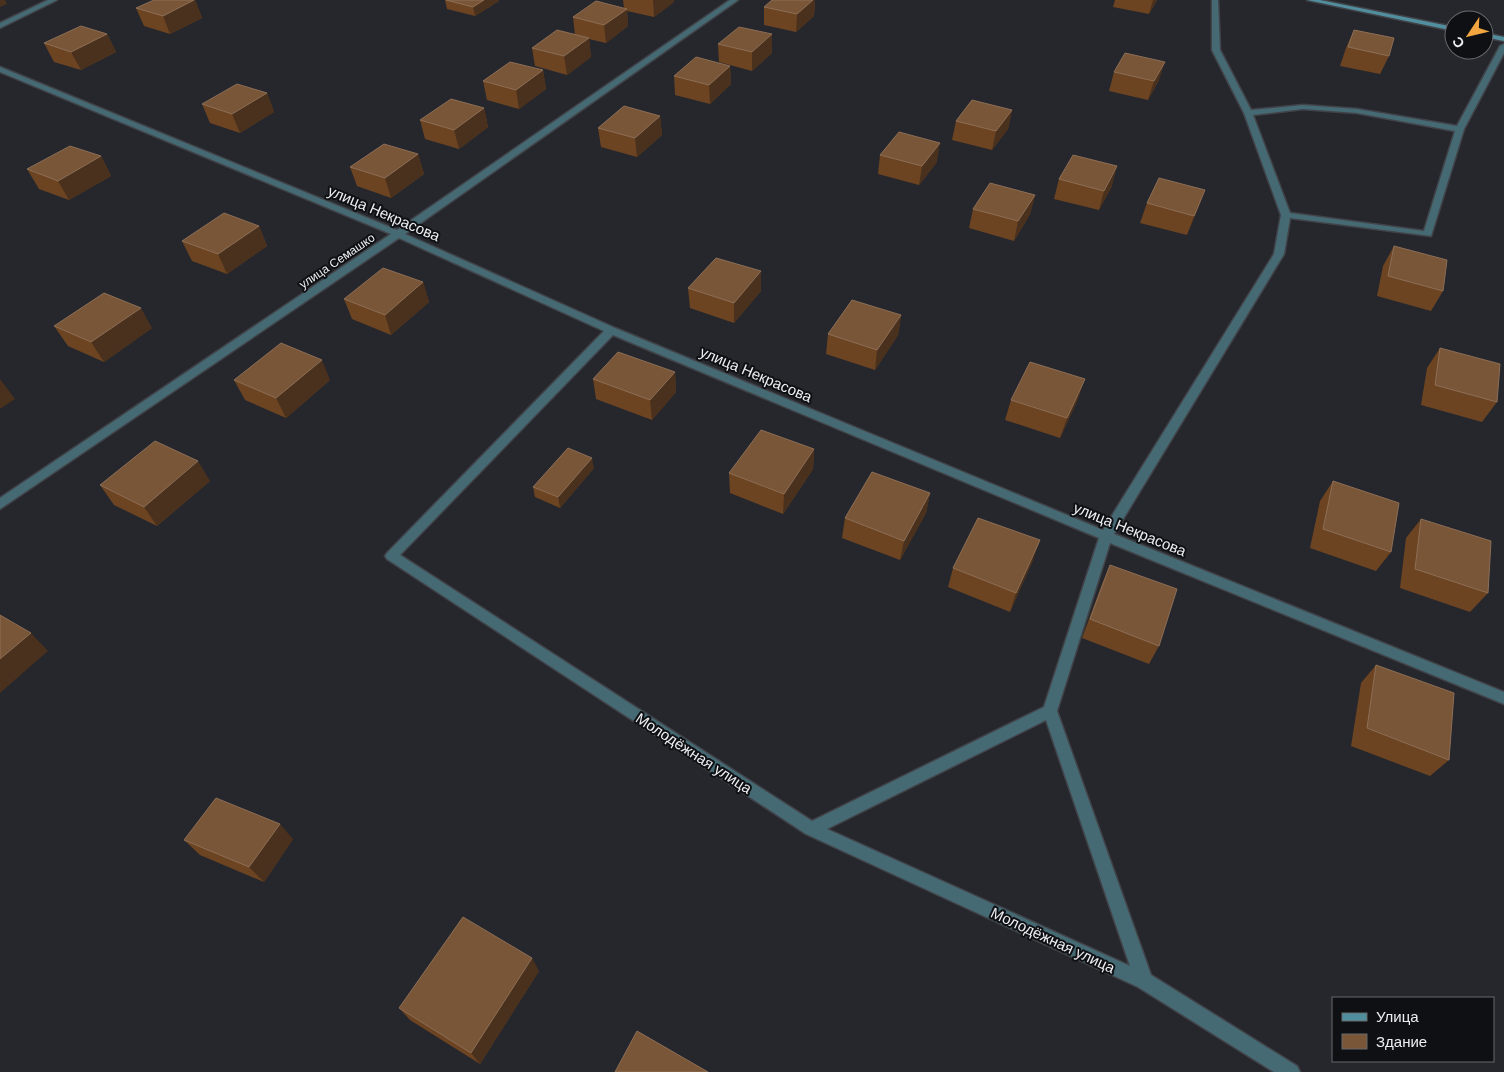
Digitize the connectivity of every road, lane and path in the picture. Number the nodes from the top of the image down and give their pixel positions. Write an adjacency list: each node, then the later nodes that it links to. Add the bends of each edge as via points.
1 (54, 0): 5 (street)
2 (735, 0): 12 (street, улица Семашко)
3 (1215, 0): 9 (street, via 1216,50)
4 (1310, 0): 6 (street)
5 (0, 26)
6 (1444, 27)
7 (1504, 46): 10 (street)
8 (0, 69): 12 (street, улица Некрасова)
9 (1248, 113): 10 (street, via 1303,108 1358,111); 11 (street)
10 (1460, 129): 11 (street, via 1428,234)
11 (1286, 215): 15 (street, via 1279,254)
12 (398, 234): 13 (street, улица Некрасова); 14 (street, улица Семашко)
13 (611, 330): 15 (street, улица Некрасова); 18 (street, Молодёжная улица, via 391,556)
14 (0, 504)
15 (1106, 536): 16 (street, улица Некрасова); 17 (street)
16 (1504, 698)
17 (1050, 711): 18 (street); 19 (street)
18 (811, 829): 19 (street, Молодёжная улица)
19 (1144, 981): 20 (street, Молодёжная улица)
20 (1291, 1072)

